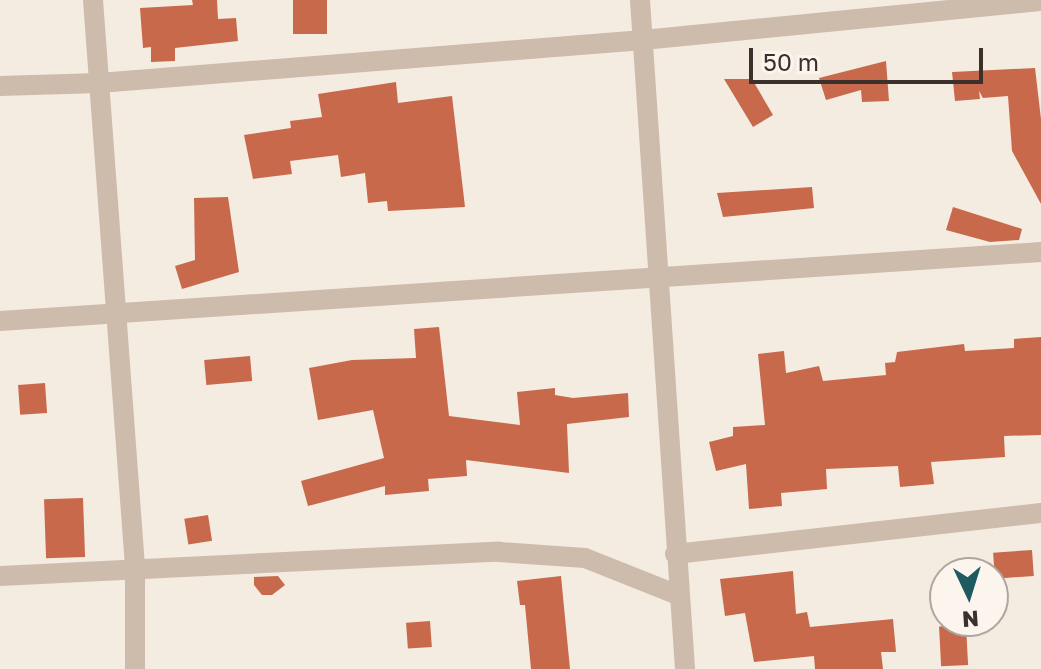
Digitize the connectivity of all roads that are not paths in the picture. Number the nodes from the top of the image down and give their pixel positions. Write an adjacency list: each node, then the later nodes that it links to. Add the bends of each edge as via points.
1 (93, 0): 5 (street)
2 (640, 0): 4 (street)
3 (1041, 1): 4 (street)
4 (643, 40): 5 (street); 8 (street)
5 (99, 83): 6 (street); 9 (street)
6 (0, 86)
7 (1041, 252): 8 (street)
8 (660, 281): 9 (street); 12 (street)
9 (116, 312): 10 (street); 13 (street)
10 (0, 321)
11 (1041, 513): 12 (street)
12 (675, 554): 15 (street)
13 (135, 567): 14 (street); 15 (street, via 499,552 585,558); 16 (street)
14 (0, 576)
15 (678, 595): 17 (street)
16 (135, 669)
17 (685, 669)

